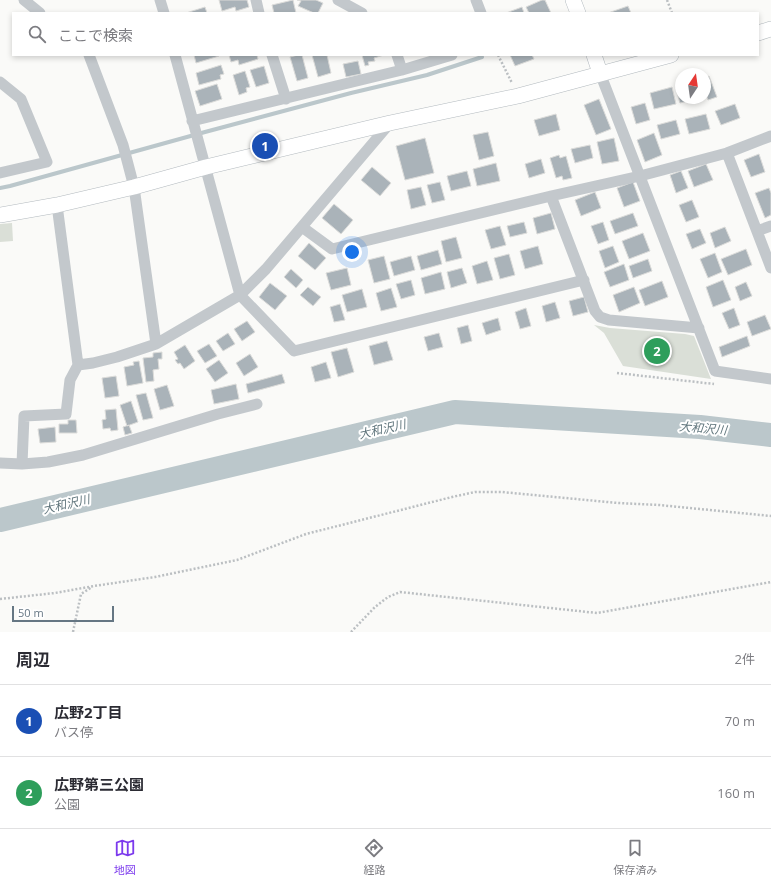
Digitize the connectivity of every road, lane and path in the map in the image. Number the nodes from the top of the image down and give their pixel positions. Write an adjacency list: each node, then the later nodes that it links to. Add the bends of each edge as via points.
1 (24, 0): 8 (street)
2 (160, 0): 9 (street)
3 (256, 0): 10 (street)
4 (338, 0): 11 (street)
5 (476, 0): 12 (street)
6 (573, 0): 13 (street)
7 (667, 0): 14 (path)
8 (39, 12)
9 (164, 12)
10 (259, 12)
11 (360, 12)
12 (481, 12)
13 (578, 12)
14 (672, 12)
15 (771, 29): 16 (street)
16 (759, 33)
17 (89, 56): 37 (street, via 123,145)
18 (175, 56): 30 (street)
19 (272, 56): 29 (street)
20 (397, 56): 25 (street)
21 (449, 56): 25 (street)
22 (498, 56): 28 (path)
23 (594, 56): 26 (street)
24 (667, 56): 26 (street)
25 (402, 70): 29 (street)
26 (600, 73): 31 (street, via 518,96); 36 (street)
27 (0, 82): 35 (street, via 21,99 47,162)
28 (513, 85)
29 (286, 99): 30 (street)
30 (192, 121): 34 (street)
31 (390, 123): 34 (street); 42 (street)
32 (771, 136): 33 (street)
33 (727, 153): 36 (street); 43 (street)
34 (206, 167): 37 (street); 46 (street)
35 (0, 173)
36 (640, 176): 38 (street); 47 (street)
37 (134, 187): 39 (street); 48 (street)
38 (552, 196): 42 (street, via 332,249); 45 (street)
39 (56, 205): 40 (street); 49 (street)
40 (0, 215)
41 (771, 226): 43 (street)
42 (302, 227): 46 (street)
43 (757, 231): 44 (street)
44 (771, 268)
45 (584, 280): 46 (street, via 294,351); 47 (street, via 596,311 609,320)
46 (240, 295): 48 (street)
47 (699, 328): 51 (street, via 715,371)
48 (156, 344): 49 (street, via 105,360)
49 (78, 365): 55 (street, via 70,380 66,414 24,416)
50 (617, 373): 52 (path)
51 (771, 379)
52 (721, 385)
53 (257, 404): 55 (street, via 83,455)
54 (0, 463): 55 (street)
55 (22, 464)
56 (771, 516): 58 (path, via 502,492 475,492 306,534 237,560 156,577)
57 (771, 582): 61 (path, via 597,613 400,592 388,596 375,606)
58 (94, 586): 59 (path, via 55,593); 60 (path, via 81,594)
59 (0, 598)
60 (73, 632)
61 (351, 632)

